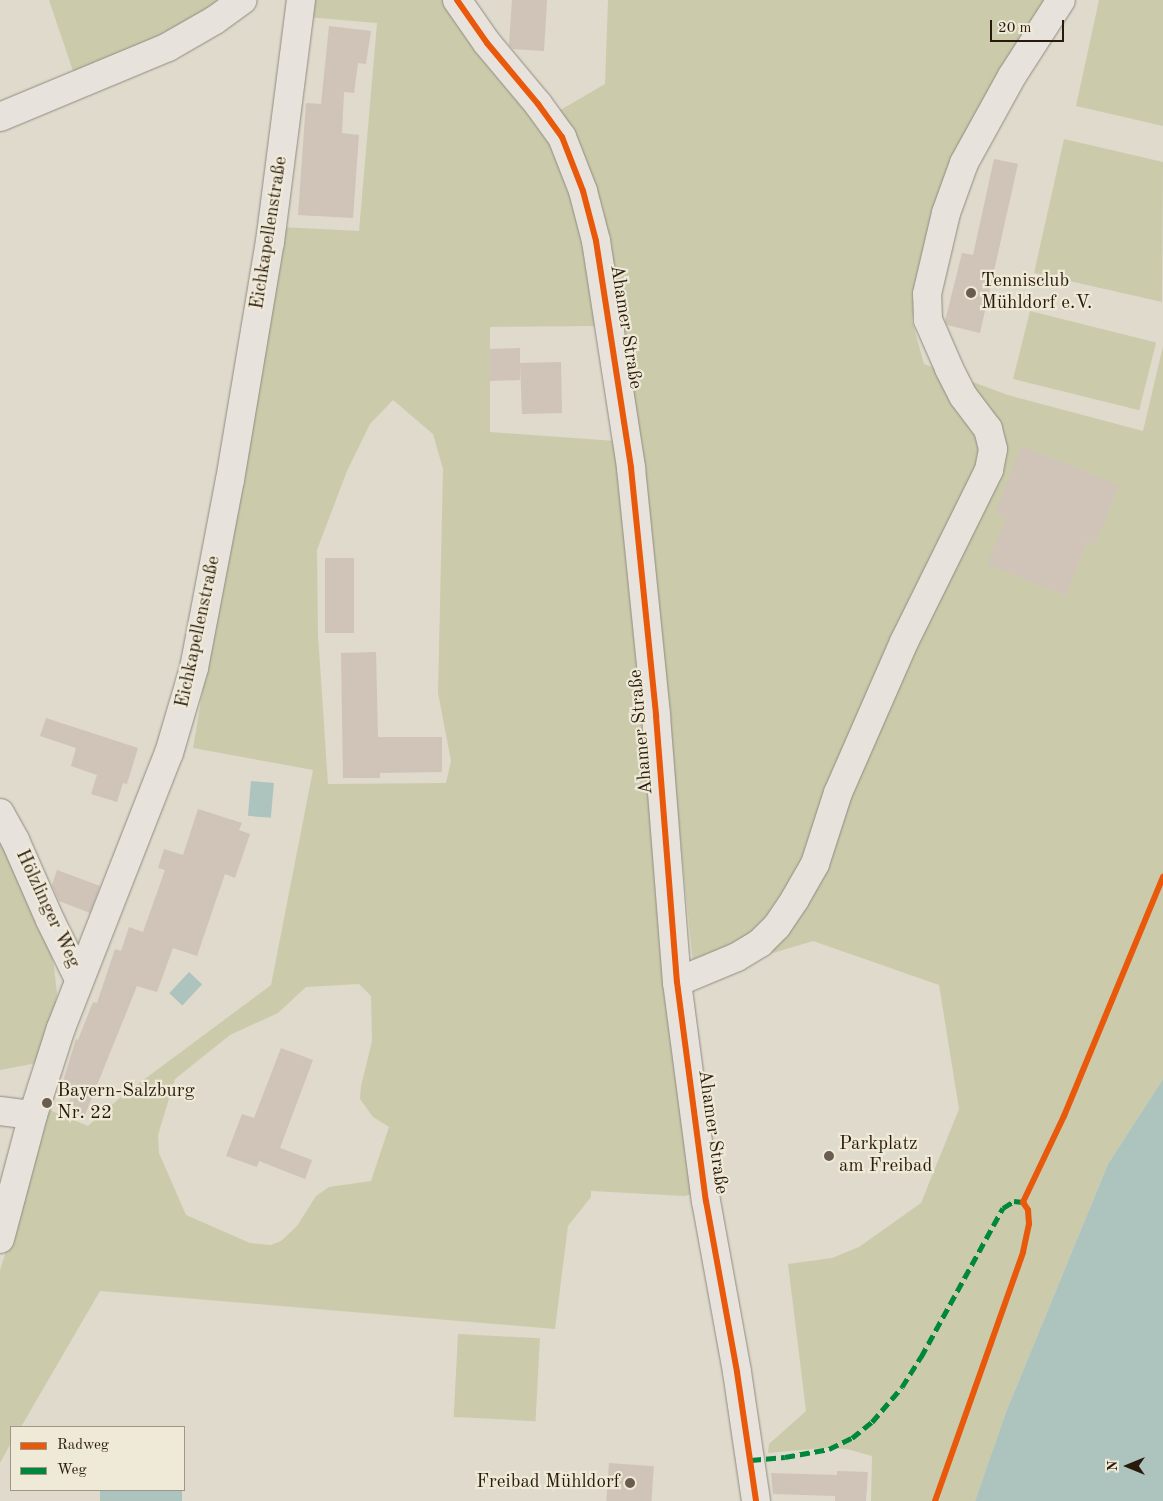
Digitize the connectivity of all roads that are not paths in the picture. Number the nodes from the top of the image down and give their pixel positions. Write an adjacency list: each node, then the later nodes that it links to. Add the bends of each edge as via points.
1 (243, 0): 6 (street, via 168,47)
2 (301, 0): 8 (street, Eichkapellenstraße, via 270,242 194,668 169,754)
3 (456, 0): 5 (street, Ahamer Straße)
4 (1061, 0): 9 (street, via 1012,76 964,163 946,213 927,294 928,320 949,368 963,396 988,429 992,449 989,470 904,642 838,793 816,864 795,899 777,926 760,942 737,957)
5 (475, 12): 9 (street, Ahamer Straße, via 487,43 562,137 583,191 596,241 631,468 656,716)
6 (0, 117)
7 (0, 813): 8 (street, Hölzlinger Weg)
8 (79, 979): 11 (street, Eichkapellenstraße)
9 (677, 982): 13 (street, Ahamer Straße, via 706,1201)
10 (0, 1112): 11 (street)
11 (33, 1116): 12 (street, Eichkapellenstraße)
12 (0, 1239)
13 (756, 1501)

